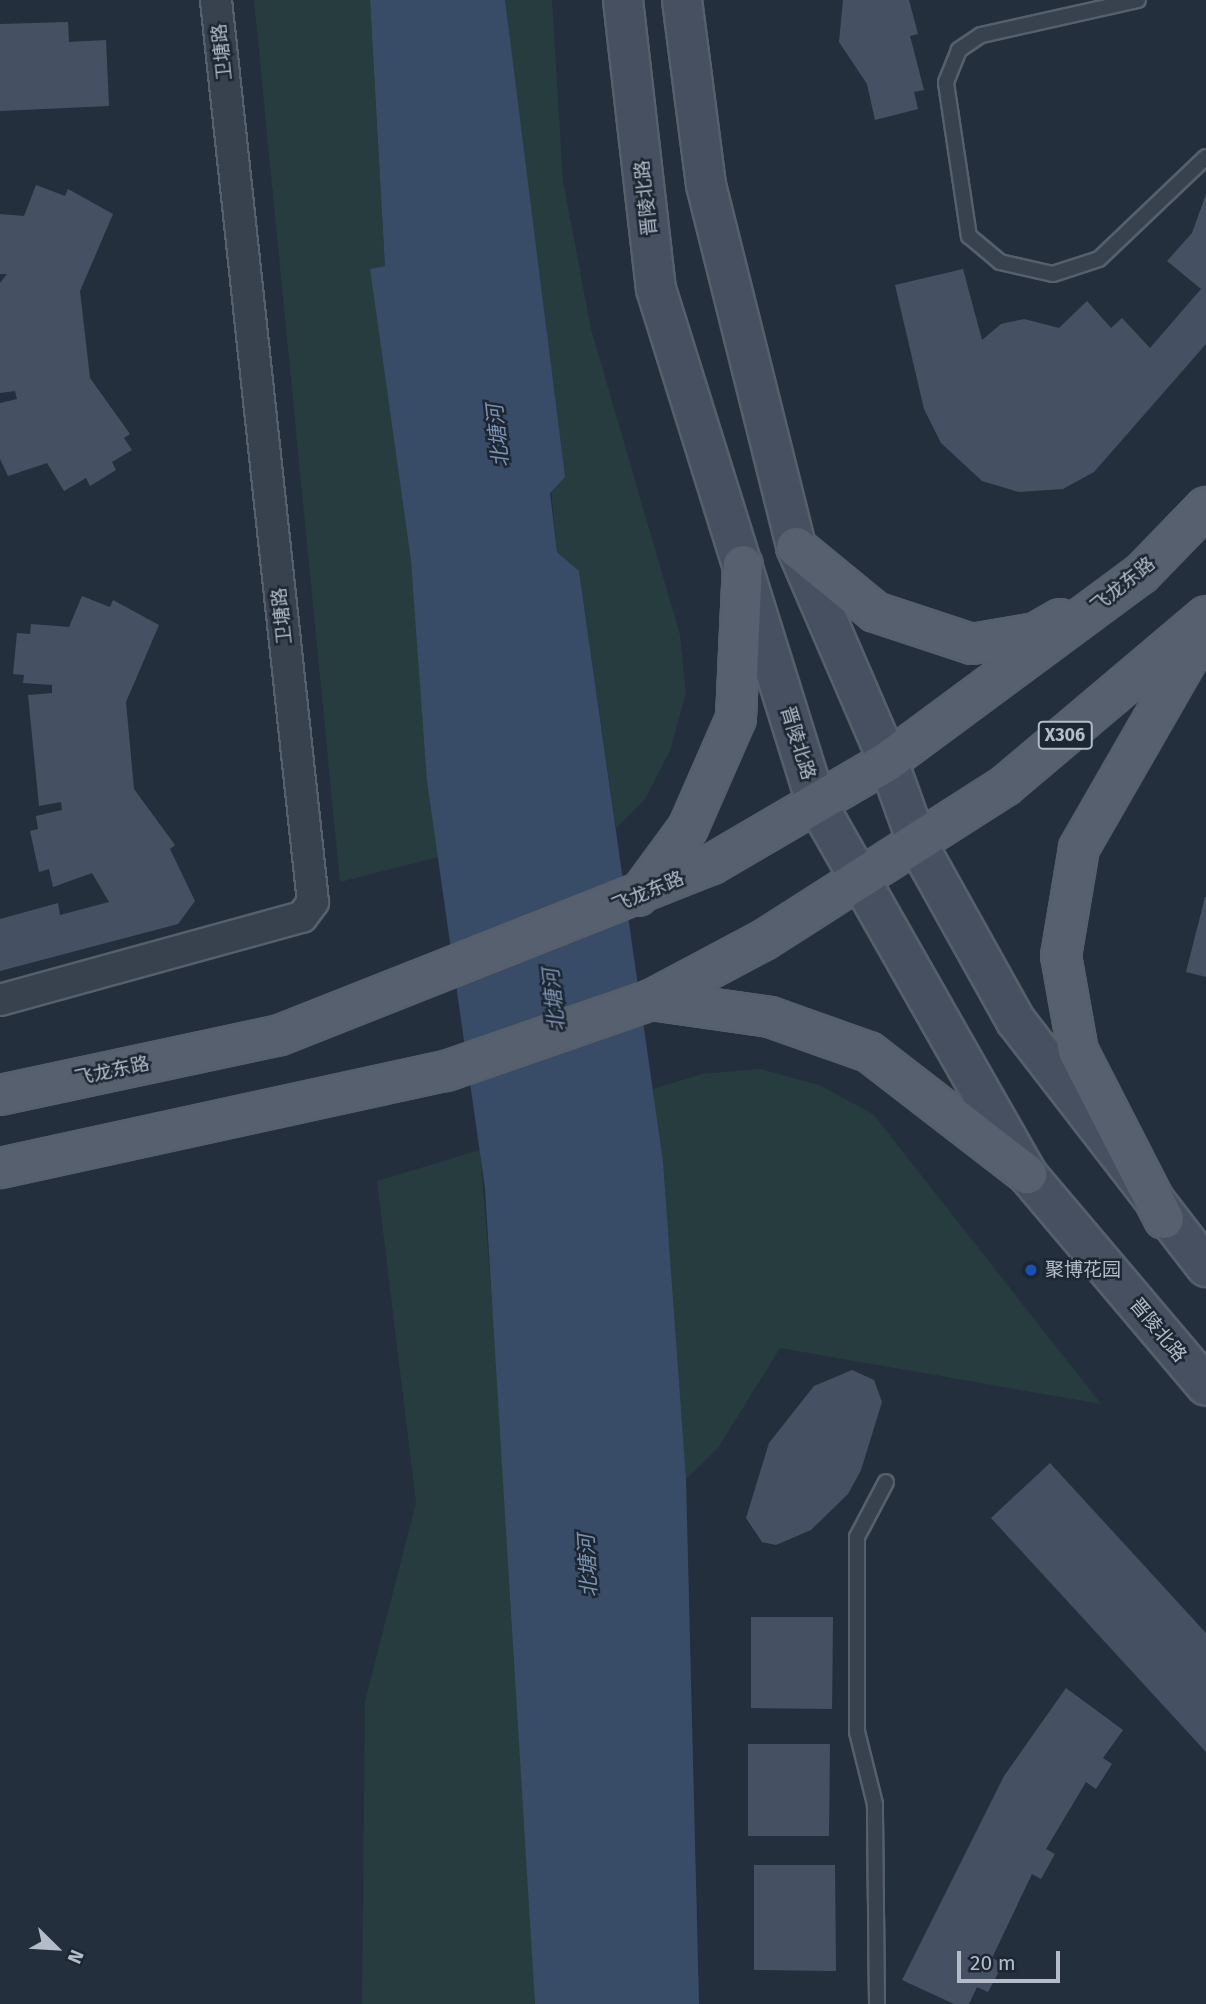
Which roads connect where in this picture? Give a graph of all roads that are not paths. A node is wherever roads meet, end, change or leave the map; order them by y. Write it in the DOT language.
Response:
graph roads {
  1 [pos="216,0"];
  2 [pos="624,0"];
  3 [pos="682,0"];
  4 [pos="1139,0"];
  5 [pos="1206,157"];
  6 [pos="1206,508"];
  7 [pos="796,547"];
  8 [pos="743,565"];
  9 [pos="1141,574"];
  10 [pos="1206,616"];
  11 [pos="1206,627"];
  12 [pos="888,761"];
  13 [pos="816,802"];
  14 [pos="918,845"];
  15 [pos="856,883"];
  16 [pos="636,899"];
  17 [pos="0,1000"];
  18 [pos="651,1000"];
  19 [pos="0,1095"];
  20 [pos="0,1168"];
  21 [pos="1027,1174"];
  22 [pos="1164,1219"];
  23 [pos="1206,1267"];
  24 [pos="1206,1386"];
  25 [pos="886,1482"];
  26 [pos="877,2004"];
  1 -- 17 [label="street, 卫塘路"];
  2 -- 8 [label="main road, 晋陵北路"];
  3 -- 7 [label="main road"];
  4 -- 5 [label="lane"];
  6 -- 9 [label="main road, 飞龙东路"];
  7 -- 9 [label="main road"];
  7 -- 12 [label="main road"];
  8 -- 13 [label="main road, 晋陵北路"];
  8 -- 16 [label="main road"];
  9 -- 12 [label="main road, 飞龙东路"];
  10 -- 14 [label="main road, X306"];
  11 -- 22 [label="main road"];
  12 -- 13 [label="main road, 飞龙东路"];
  12 -- 14 [label="main road"];
  13 -- 15 [label="main road, 晋陵北路"];
  13 -- 16 [label="main road, 飞龙东路"];
  14 -- 15 [label="main road"];
  14 -- 22 [label="main road"];
  15 -- 18 [label="main road"];
  15 -- 21 [label="main road, 晋陵北路"];
  16 -- 19 [label="main road, 飞龙东路"];
  18 -- 20 [label="main road"];
  18 -- 21 [label="main road"];
  21 -- 24 [label="main road, 晋陵北路"];
  22 -- 23 [label="main road"];
  25 -- 26 [label="lane"];
}
